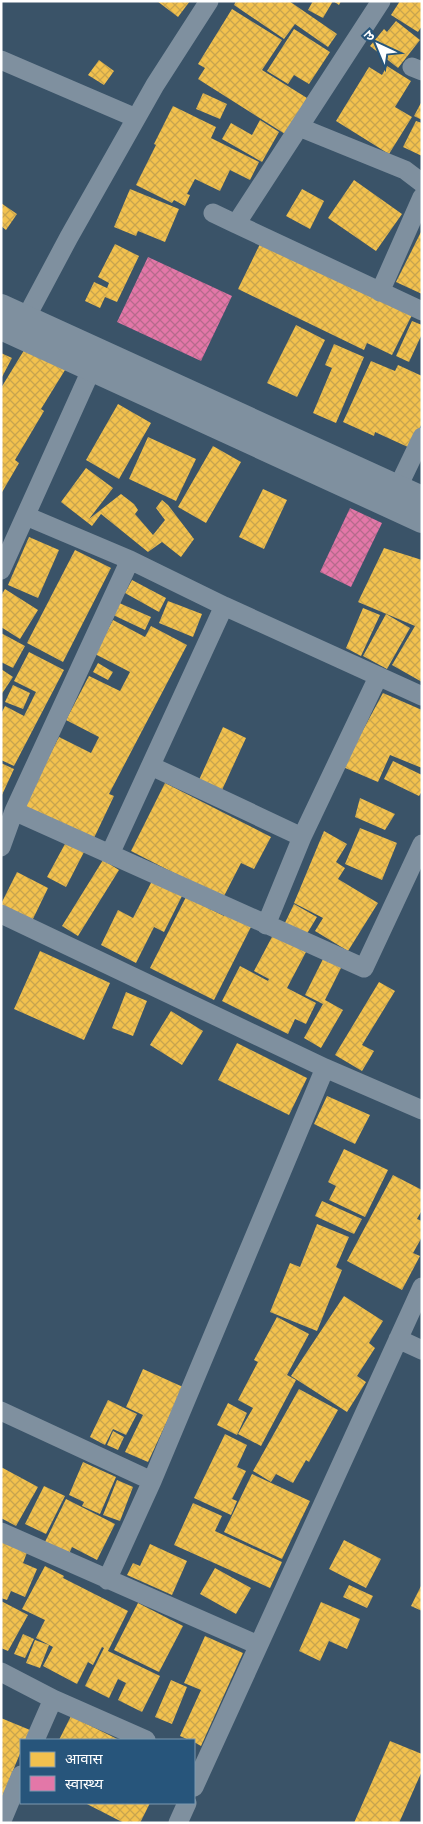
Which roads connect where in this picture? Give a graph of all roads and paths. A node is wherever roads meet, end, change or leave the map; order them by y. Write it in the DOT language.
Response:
graph roads {
  1 [pos="209,1"];
  2 [pos="381,1"];
  3 [pos="1,60"];
  4 [pos="136,118"];
  5 [pos="299,127"];
  6 [pos="422,183"];
  7 [pos="422,197"];
  8 [pos="213,213"];
  9 [pos="236,224"];
  10 [pos="380,292"];
  11 [pos="1,306"];
  12 [pos="422,311"];
  13 [pos="15,327"];
  14 [pos="92,368"];
  15 [pos="422,437"];
  16 [pos="398,487"];
  17 [pos="422,498"];
  18 [pos="26,516"];
  19 [pos="422,521"];
  20 [pos="130,560"];
  21 [pos="1,570"];
  22 [pos="224,606"];
  23 [pos="378,677"];
  24 [pos="422,696"];
  25 [pos="151,766"];
  26 [pos="14,811"];
  27 [pos="302,837"];
  28 [pos="422,844"];
  29 [pos="1,847"];
  30 [pos="110,854"];
  31 [pos="1,914"];
  32 [pos="266,925"];
  33 [pos="325,1068"];
  34 [pos="422,1110"];
  35 [pos="422,1287"];
  36 [pos="398,1339"];
  37 [pos="422,1350"];
  38 [pos="1,1411"];
  39 [pos="152,1481"];
  40 [pos="1,1532"];
  41 [pos="107,1580"];
  42 [pos="258,1645"];
  43 [pos="1,1672"];
  44 [pos="53,1699"];
  45 [pos="36,1739"];
  46 [pos="144,1739"];
  47 [pos="199,1764"];
  48 [pos="20,1778"];
  49 [pos="195,1782"];
  50 [pos="2,1823"];
  1 -- 4 [label="street"];
  2 -- 5 [label="street"];
  3 -- 4 [label="street"];
  4 -- 13 [label="street"];
  5 -- 6 [label="street"];
  5 -- 9 [label="street"];
  7 -- 10 [label="street"];
  8 -- 9 [label="street"];
  9 -- 10 [label="street"];
  10 -- 12 [label="street"];
  11 -- 13 [label="street"];
  13 -- 14 [label="street"];
  13 -- 16 [label="street"];
  14 -- 18 [label="street"];
  14 -- 19 [label="street"];
  15 -- 16 [label="street"];
  16 -- 17 [label="street"];
  18 -- 20 [label="street"];
  18 -- 21 [label="street"];
  20 -- 22 [label="street"];
  20 -- 26 [label="street"];
  22 -- 23 [label="street"];
  22 -- 25 [label="street"];
  23 -- 24 [label="street"];
  23 -- 27 [label="street"];
  25 -- 27 [label="street"];
  25 -- 30 [label="street"];
  26 -- 29 [label="street"];
  26 -- 30 [label="street"];
  27 -- 32 [label="street"];
  28 -- 32 [label="street"];
  30 -- 32 [label="street"];
  31 -- 33 [label="street"];
  33 -- 34 [label="street"];
  33 -- 39 [label="street"];
  35 -- 36 [label="street"];
  36 -- 37 [label="street"];
  36 -- 42 [label="street"];
  38 -- 39 [label="street"];
  39 -- 41 [label="street"];
  40 -- 41 [label="street"];
  41 -- 42 [label="street"];
  42 -- 47 [label="street"];
  43 -- 44 [label="street"];
  44 -- 45 [label="street"];
  44 -- 46 [label="street"];
  47 -- 49 [label="street"];
  48 -- 50 [label="street"];
}
